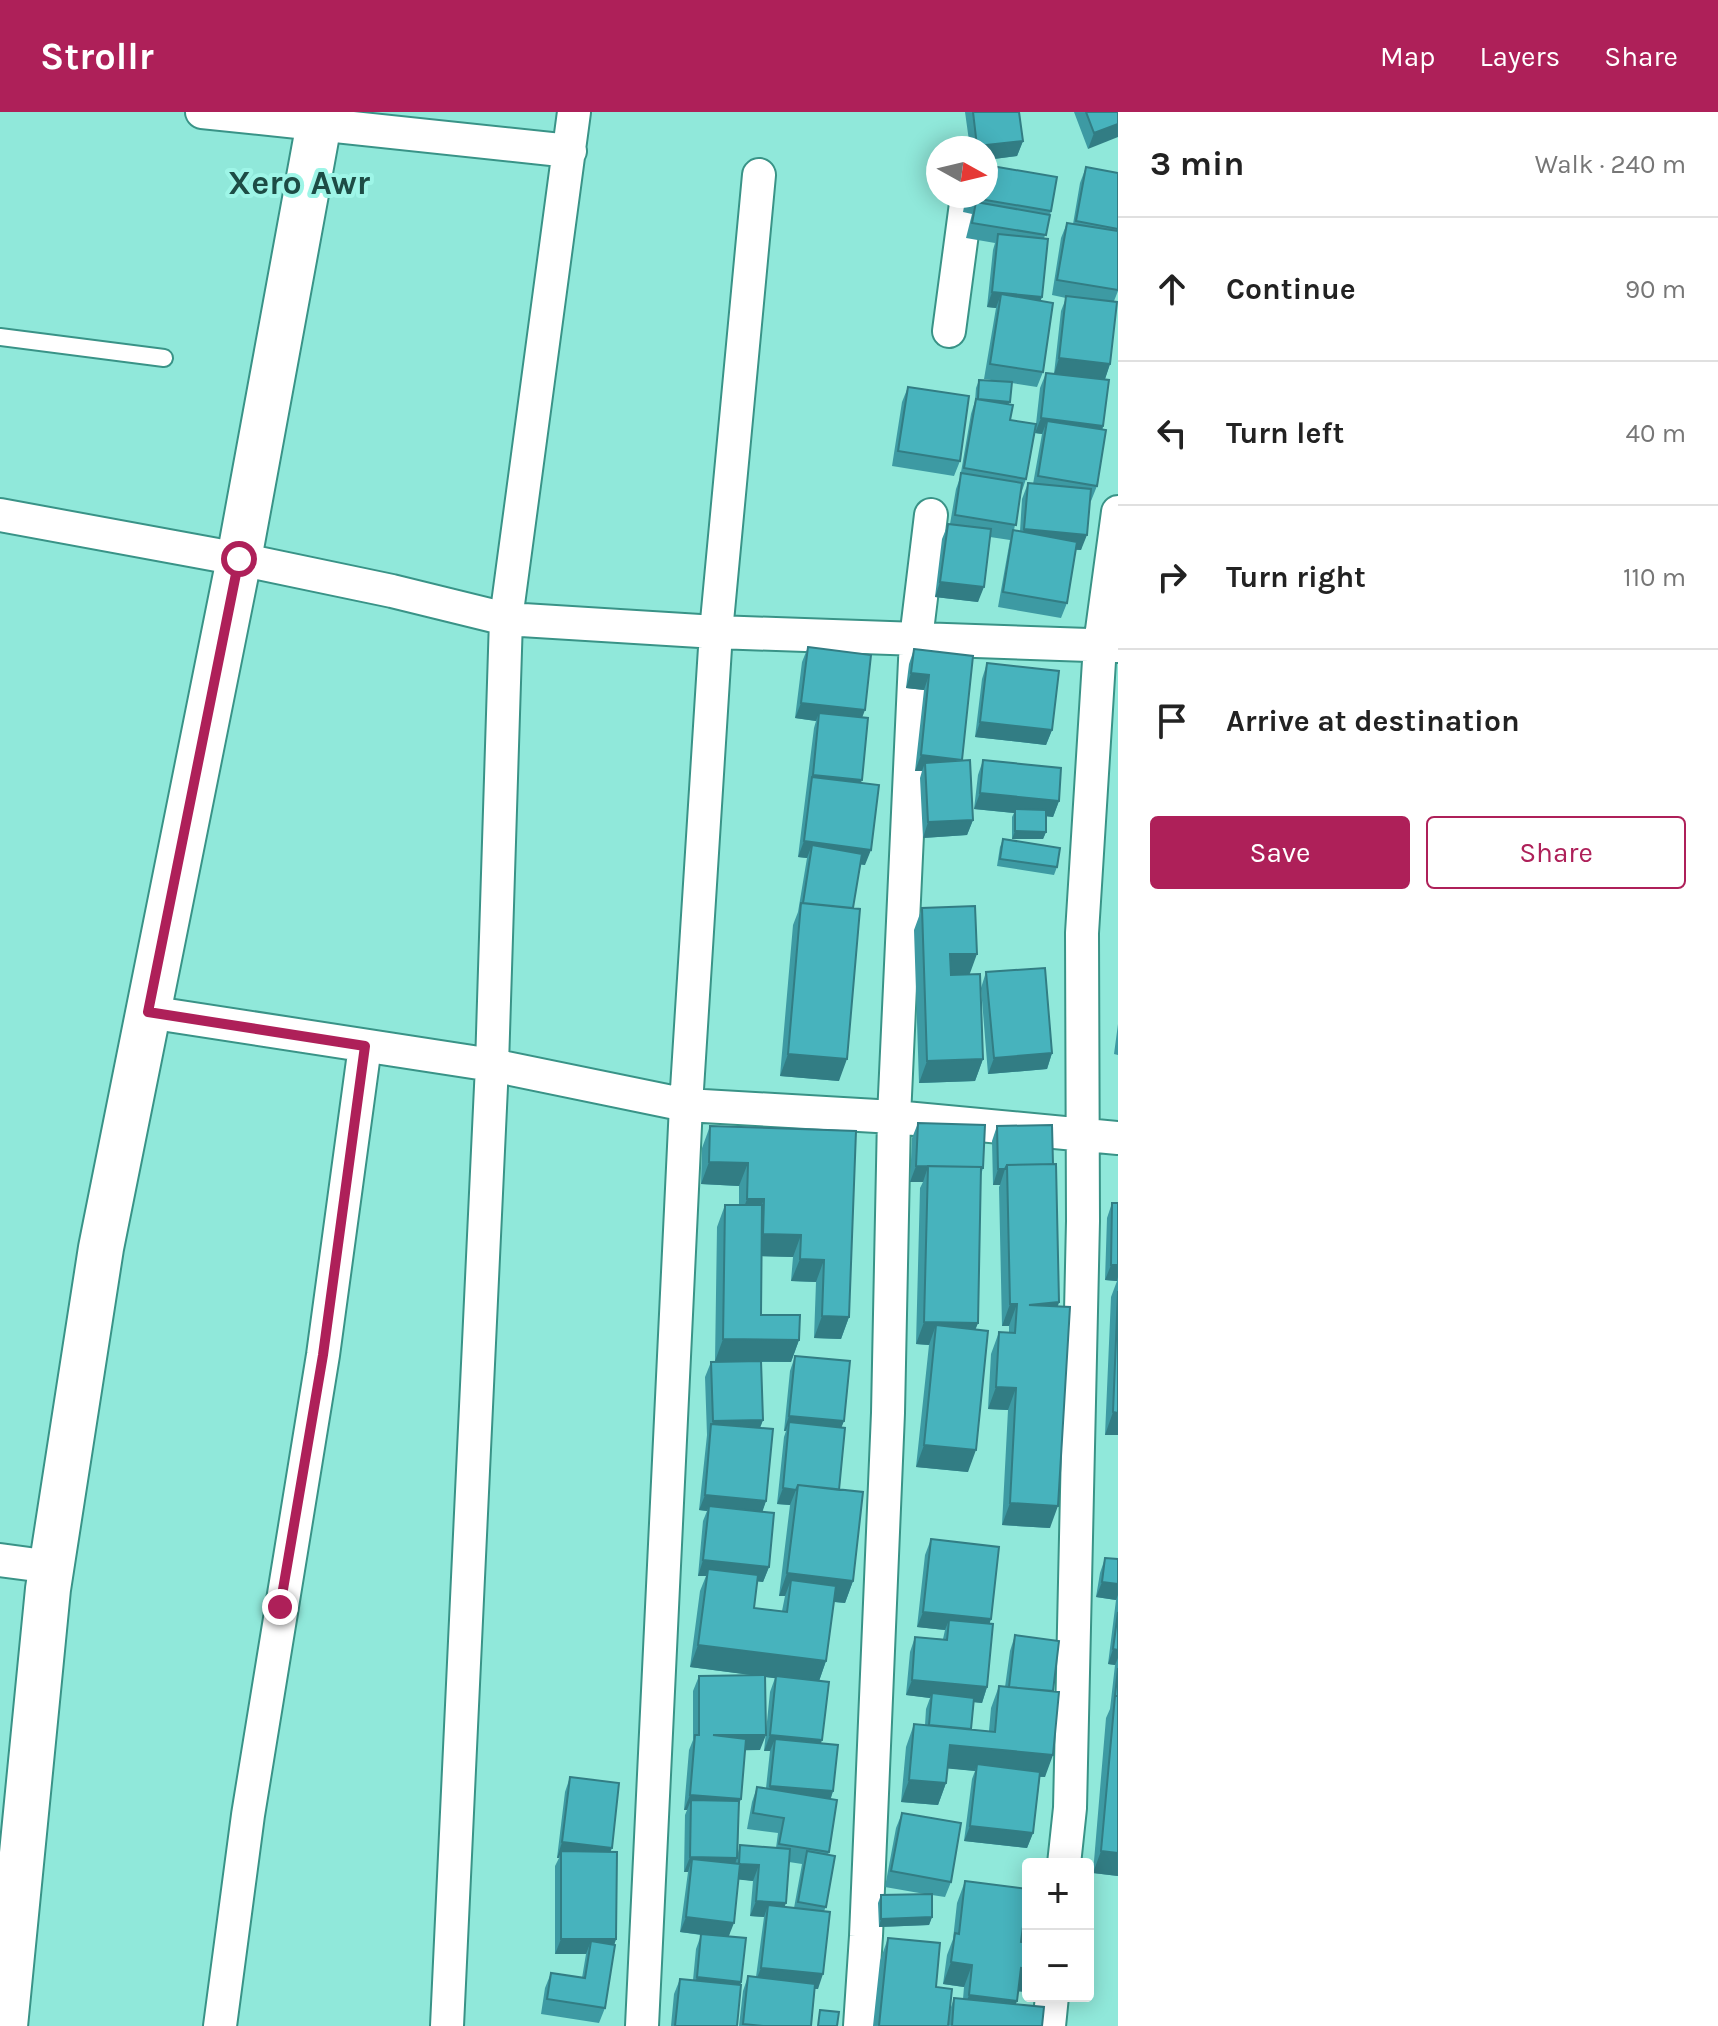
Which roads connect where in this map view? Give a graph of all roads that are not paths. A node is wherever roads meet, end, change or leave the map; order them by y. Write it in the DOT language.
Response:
graph roads {
  1 [pos="202,112"];
  2 [pos="574,112"];
  3 [pos="320,118"];
  4 [pos="570,151"];
  5 [pos="759,175"];
  6 [pos="965,208"];
  7 [pos="949,331"];
  8 [pos="0,337"];
  9 [pos="164,358"];
  10 [pos="1118,512"];
  11 [pos="0,515"];
  12 [pos="931,515"];
  13 [pos="239,559"];
  14 [pos="506,619"];
  15 [pos="716,632"];
  16 [pos="916,639"];
  17 [pos="1109,646"];
  18 [pos="148,1012"];
  19 [pos="365,1046"];
  20 [pos="492,1065"];
  21 [pos="686,1105"];
  22 [pos="894,1117"];
  23 [pos="1081,1134"];
  24 [pos="1118,1138"];
  25 [pos="0,1560"];
  26 [pos="52,1567"];
  27 [pos="1065,1858"];
  28 [pos="1051,2002"];
  29 [pos="5,2026"];
  30 [pos="220,2026"];
  31 [pos="447,2026"];
  32 [pos="642,2026"];
  33 [pos="860,2026"];
  34 [pos="1049,2026"];
  1 -- 3 [label="street"];
  2 -- 4 [label="street"];
  3 -- 4 [label="street"];
  3 -- 13 [label="main road"];
  4 -- 14 [label="street"];
  5 -- 15 [label="street"];
  6 -- 7 [label="street"];
  8 -- 9 [label="lane"];
  10 -- 17 [label="street"];
  11 -- 13 [label="street"];
  12 -- 16 [label="street"];
  13 -- 14 [label="street"];
  13 -- 18 [label="main road"];
  14 -- 15 [label="street"];
  14 -- 20 [label="street"];
  15 -- 16 [label="street"];
  15 -- 21 [label="street"];
  16 -- 17 [label="street"];
  16 -- 22 [label="street"];
  17 -- 23 [label="street"];
  18 -- 19 [label="street"];
  18 -- 26 [label="main road"];
  19 -- 20 [label="street"];
  19 -- 30 [label="street"];
  20 -- 21 [label="street"];
  20 -- 31 [label="street"];
  21 -- 22 [label="street"];
  21 -- 32 [label="street"];
  22 -- 23 [label="street"];
  22 -- 33 [label="street"];
  23 -- 24 [label="street"];
  23 -- 27 [label="street"];
  25 -- 26 [label="street"];
  26 -- 29 [label="main road"];
  28 -- 34 [label="street"];
}
